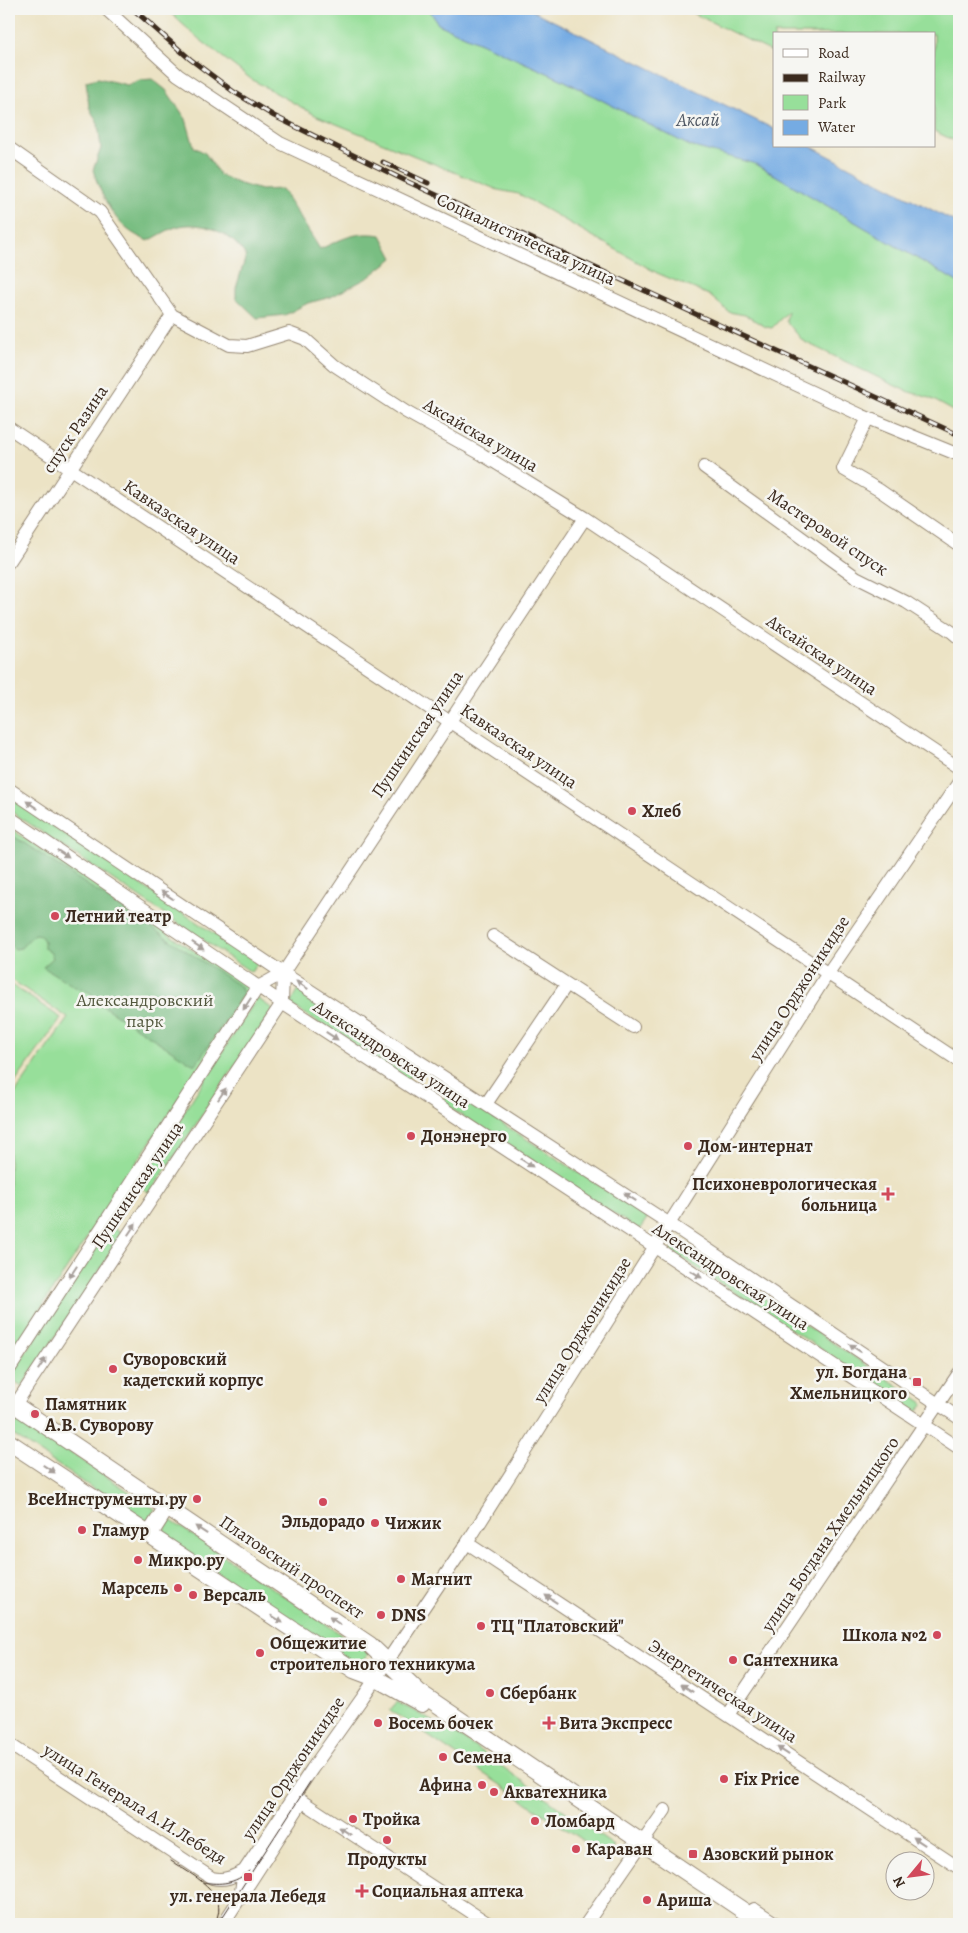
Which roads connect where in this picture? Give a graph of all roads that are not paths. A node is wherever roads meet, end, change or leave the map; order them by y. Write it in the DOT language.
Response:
graph roads {
  1 [pos="106,9"];
  2 [pos="9,148"];
  3 [pos="172,315"];
  4 [pos="868,418"];
  5 [pos="9,428"];
  6 [pos="959,455"];
  7 [pos="704,467"];
  8 [pos="70,468"];
  9 [pos="585,518"];
  10 [pos="959,545"];
  11 [pos="9,562"];
  12 [pos="959,638"];
  13 [pos="449,720"];
  14 [pos="959,768"];
  15 [pos="959,782"];
  16 [pos="9,789"];
  17 [pos="9,817"];
  18 [pos="493,936"];
  19 [pos="283,973"];
  20 [pos="828,973"];
  21 [pos="567,984"];
  22 [pos="258,987"];
  23 [pos="282,1004"];
  24 [pos="633,1027"];
  25 [pos="959,1061"];
  26 [pos="486,1104"];
  27 [pos="670,1224"];
  28 [pos="655,1247"];
  29 [pos="9,1370"];
  30 [pos="959,1373"];
  31 [pos="939,1404"];
  32 [pos="11,1407"];
  33 [pos="959,1418"];
  34 [pos="925,1425"];
  35 [pos="9,1442"];
  36 [pos="959,1448"];
  37 [pos="167,1507"];
  38 [pos="149,1535"];
  39 [pos="467,1543"];
  40 [pos="386,1662"];
  41 [pos="375,1678"];
  42 [pos="728,1715"];
  43 [pos="9,1744"];
  44 [pos="298,1799"];
  45 [pos="665,1810"];
  46 [pos="643,1844"];
  47 [pos="959,1868"];
  48 [pos="244,1871"];
  49 [pos="240,1898"];
  50 [pos="223,1924"];
  51 [pos="488,1924"];
  52 [pos="586,1924"];
  53 [pos="763,1924"];
  54 [pos="777,1924"];
  1 -- 4 [label="street, Социалистическая улица"];
  2 -- 3 [label="street, Аксайская улица"];
  3 -- 8 [label="street, спуск Разина"];
  3 -- 9 [label="street, Аксайская улица"];
  4 -- 6 [label="street, Социалистическая улица"];
  4 -- 10 [label="street"];
  5 -- 8 [label="street, Кавказская улица"];
  7 -- 12 [label="street, Мастеровой спуск"];
  8 -- 11 [label="street, спуск Разина"];
  8 -- 13 [label="street, Кавказская улица"];
  9 -- 13 [label="street, Пушкинская улица"];
  9 -- 14 [label="street, Аксайская улица"];
  13 -- 19 [label="street, Пушкинская улица"];
  13 -- 20 [label="street, Кавказская улица"];
  15 -- 20 [label="street, улица Орджоникидзе"];
  19 -- 16 [label="street, Александровская улица, one-way"];
  17 -- 22 [label="street, Александровская улица, one-way"];
  18 -- 21 [label="street"];
  19 -- 22 [label="street, Пушкинская улица"];
  19 -- 23 [label="street"];
  26 -- 19 [label="street, Александровская улица, one-way"];
  20 -- 25 [label="street, Кавказская улица"];
  20 -- 27 [label="street, улица Орджоникидзе"];
  21 -- 24 [label="street"];
  21 -- 26 [label="street"];
  22 -- 23 [label="street, Александровская улица"];
  22 -- 29 [label="street, Пушкинская улица, one-way"];
  23 -- 28 [label="street, Александровская улица, one-way"];
  32 -- 23 [label="street, Пушкинская улица, one-way"];
  27 -- 26 [label="street, Александровская улица, one-way"];
  27 -- 28 [label="street, улица Орджоникидзе"];
  31 -- 27 [label="street, Александровская улица, one-way"];
  28 -- 34 [label="street, Александровская улица, one-way"];
  28 -- 39 [label="street, улица Орджоникидзе"];
  30 -- 31 [label="street, улица Богдана Хмельницкого"];
  31 -- 33 [label="street, Александровская улица"];
  31 -- 34 [label="street, улица Богдана Хмельницкого"];
  32 -- 37 [label="main road, Платовский проспект"];
  34 -- 36 [label="street, Александровская улица"];
  34 -- 42 [label="street, улица Богдана Хмельницкого"];
  35 -- 38 [label="main road, Платовский проспект, one-way"];
  37 -- 38 [label="main road"];
  40 -- 37 [label="main road, Платовский проспект, one-way"];
  38 -- 41 [label="main road, Платовский проспект, one-way"];
  39 -- 40 [label="street, улица Орджоникидзе"];
  42 -- 39 [label="street, Энергетическая улица, one-way"];
  40 -- 41 [label="street, улица Орджоникидзе"];
  40 -- 46 [label="main road, Платовский проспект"];
  41 -- 44 [label="street, улица Орджоникидзе"];
  41 -- 46 [label="main road, Платовский проспект"];
  47 -- 42 [label="street, Энергетическая улица, one-way"];
  43 -- 48 [label="street, улица Генерала А.И.Лебедя"];
  44 -- 48 [label="street, улица Орджоникидзе"];
  44 -- 49 [label="street, улица Орджоникидзе"];
  51 -- 44 [label="street, one-way"];
  45 -- 46 [label="street"];
  46 -- 52 [label="street"];
  46 -- 53 [label="main road, Платовский проспект"];
  46 -- 54 [label="street"];
  48 -- 49 [label="street, улица Орджоникидзе"];
  49 -- 50 [label="street, улица Орджоникидзе"];
}
